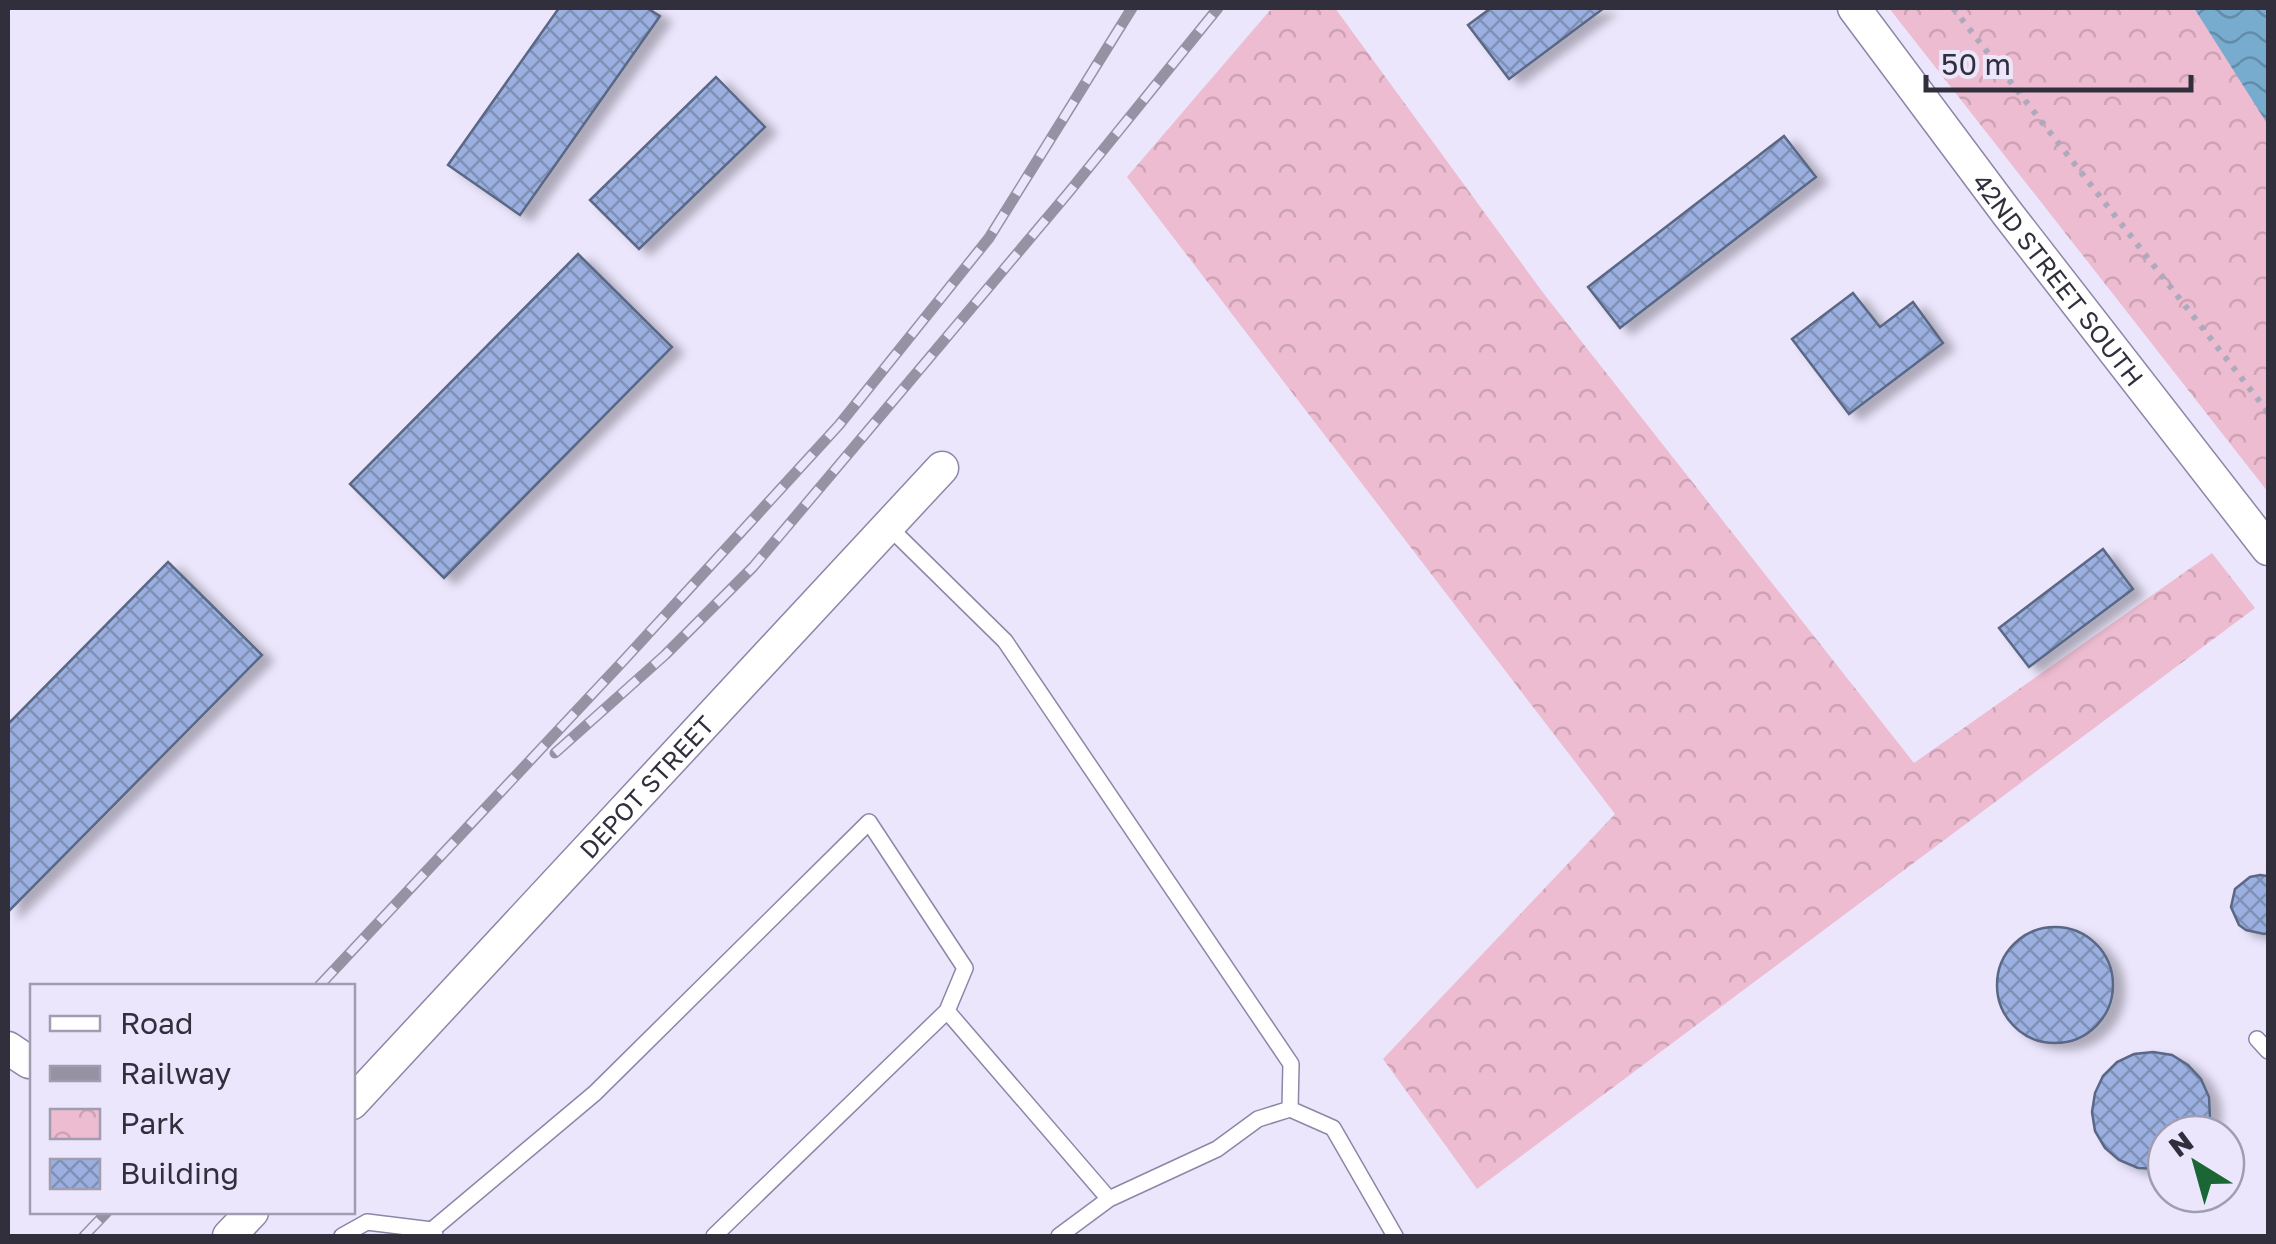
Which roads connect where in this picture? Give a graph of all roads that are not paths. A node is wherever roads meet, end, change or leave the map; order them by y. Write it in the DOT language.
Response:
graph roads {
  1 [pos="1854,8"];
  2 [pos="942,468"];
  3 [pos="888,526"];
  4 [pos="2268,550"];
  5 [pos="947,1011"];
  6 [pos="355,1100"];
  7 [pos="1290,1109"];
  8 [pos="1109,1199"];
  9 [pos="250,1214"];
  10 [pos="434,1233"];
  11 [pos="229,1236"];
  12 [pos="342,1236"];
  13 [pos="714,1236"];
  14 [pos="1059,1236"];
  15 [pos="1394,1236"];
  1 -- 4 [label="street, 42ND STREET SOUTH"];
  2 -- 3 [label="street, DEPOT STREET"];
  3 -- 6 [label="street, DEPOT STREET"];
  3 -- 7 [label="lane"];
  5 -- 8 [label="lane"];
  5 -- 10 [label="lane"];
  5 -- 13 [label="lane"];
  7 -- 8 [label="lane"];
  7 -- 15 [label="lane"];
  8 -- 14 [label="lane"];
  9 -- 11 [label="street"];
  10 -- 12 [label="lane"];
}
